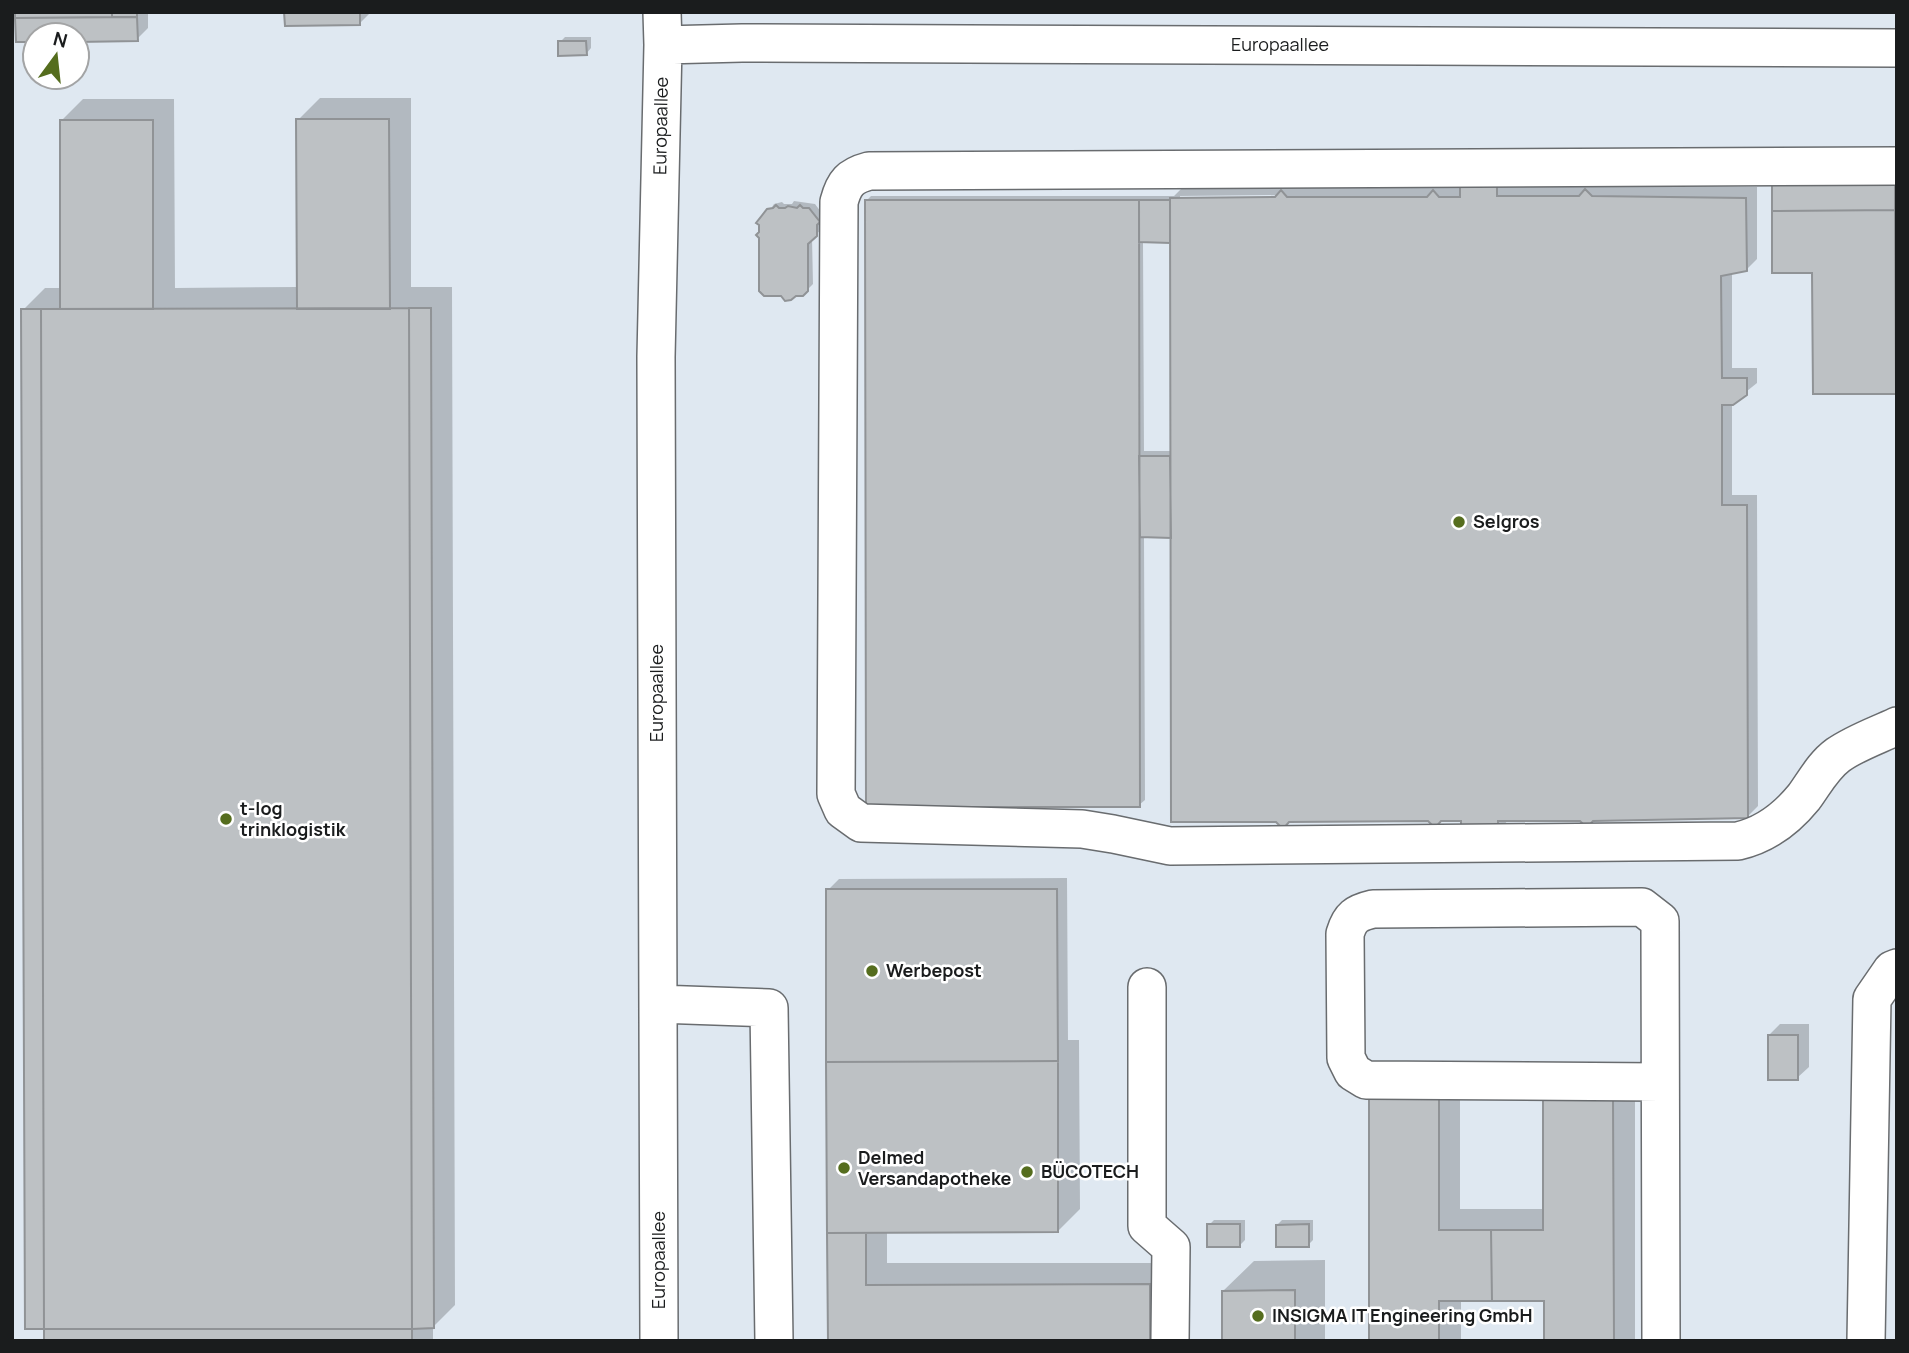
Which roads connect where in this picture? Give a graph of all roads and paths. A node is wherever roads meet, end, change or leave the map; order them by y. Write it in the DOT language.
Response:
graph roads {
  1 [pos="662,29"];
  2 [pos="1897,48"];
  3 [pos="1897,166"];
  4 [pos="1897,726"];
  5 [pos="1897,968"];
  6 [pos="1147,988"];
  7 [pos="658,1004"];
  8 [pos="1660,1082"];
  9 [pos="659,1341"];
  10 [pos="774,1341"];
  11 [pos="1170,1341"];
  12 [pos="1661,1341"];
  13 [pos="1866,1341"];
  1 -- 2 [label="street, Europaallee"];
  1 -- 7 [label="street, Europaallee"];
  3 -- 4 [label="street"];
  5 -- 13 [label="street"];
  6 -- 11 [label="street"];
  7 -- 9 [label="street, Europaallee"];
  7 -- 10 [label="street"];
  8 -- 8 [label="street"];
  8 -- 12 [label="street"];
}
